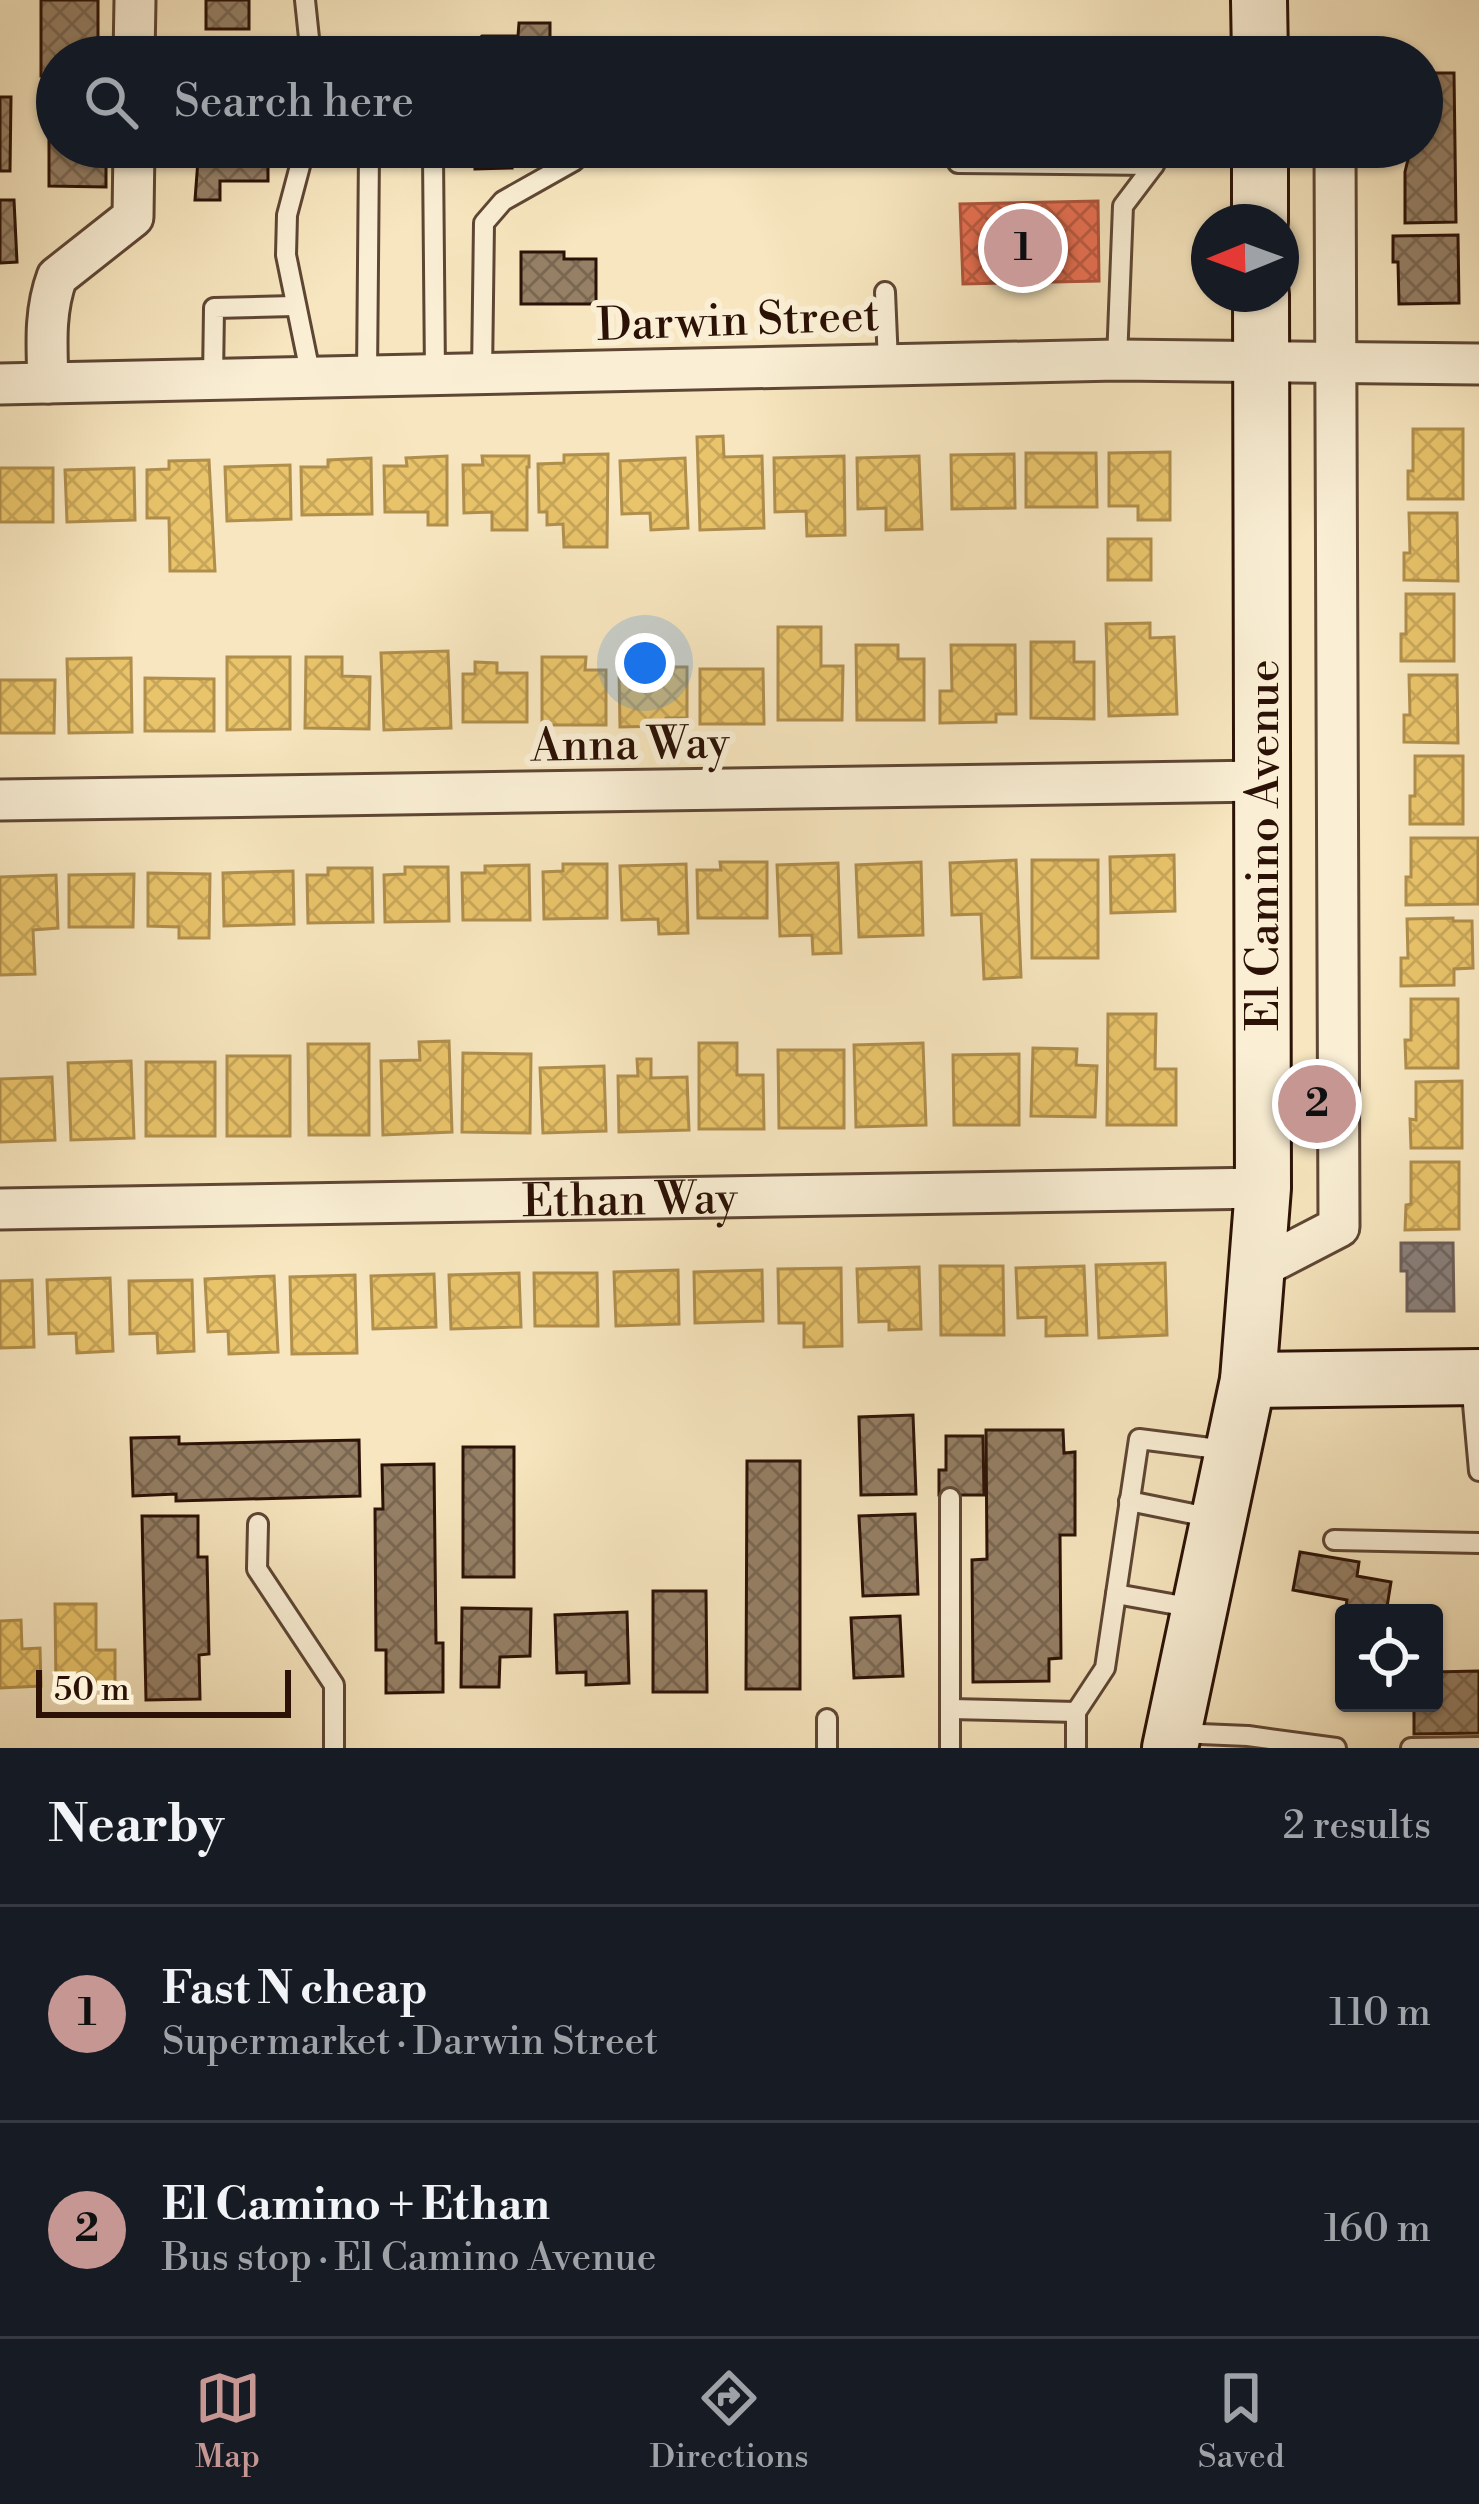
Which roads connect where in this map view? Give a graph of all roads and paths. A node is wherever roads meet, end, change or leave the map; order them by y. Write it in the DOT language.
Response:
graph roads {
  1 [pos="134,0"];
  2 [pos="305,0"];
  3 [pos="1259,0"];
  4 [pos="134,36"];
  5 [pos="309,36"];
  6 [pos="1260,36"];
  7 [pos="134,168"];
  8 [pos="299,168"];
  9 [pos="369,168"];
  10 [pos="433,168"];
  11 [pos="561,168"];
  12 [pos="1147,168"];
  13 [pos="1260,168"];
  14 [pos="1335,168"];
  15 [pos="1260,204"];
  16 [pos="885,292"];
  17 [pos="294,306"];
  18 [pos="1261,312"];
  19 [pos="1117,360"];
  20 [pos="1261,361"];
  21 [pos="1334,362"];
  22 [pos="889,363"];
  23 [pos="1479,364"];
  24 [pos="482,374"];
  25 [pos="435,375"];
  26 [pos="367,376"];
  27 [pos="311,377"];
  28 [pos="213,380"];
  29 [pos="48,383"];
  30 [pos="0,384"];
  31 [pos="1262,781"];
  32 [pos="0,800"];
  33 [pos="1263,1188"];
  34 [pos="0,1209"];
  35 [pos="1256,1270"];
  36 [pos="1475,1377"];
  37 [pos="1248,1380"];
  38 [pos="1233,1451"];
  39 [pos="1479,1471"];
  40 [pos="950,1498"];
  41 [pos="1130,1502"];
  42 [pos="1218,1519"];
  43 [pos="258,1524"];
  44 [pos="1334,1540"];
  45 [pos="1479,1543"];
  46 [pos="1116,1594"];
  47 [pos="1199,1609"];
  48 [pos="950,1709"];
  49 [pos="1076,1712"];
  50 [pos="827,1720"];
  51 [pos="1171,1741"];
  52 [pos="1479,1747"];
  53 [pos="334,1748"];
  54 [pos="827,1748"];
  55 [pos="950,1748"];
  56 [pos="1076,1748"];
  57 [pos="1336,1748"];
  58 [pos="1411,1748"];
  1 -- 4 [label="street"];
  2 -- 5 [label="lane"];
  3 -- 6 [label="main road"];
  7 -- 29 [label="street"];
  8 -- 17 [label="lane"];
  9 -- 26 [label="lane"];
  10 -- 25 [label="lane"];
  11 -- 24 [label="lane"];
  12 -- 19 [label="lane"];
  13 -- 15 [label="main road"];
  14 -- 21 [label="street"];
  16 -- 22 [label="lane"];
  17 -- 27 [label="lane"];
  17 -- 28 [label="lane"];
  18 -- 20 [label="main road, El Camino Avenue"];
  19 -- 20 [label="street, Darwin Street"];
  19 -- 22 [label="street, Darwin Street"];
  20 -- 21 [label="street, Darwin Street"];
  20 -- 31 [label="main road, El Camino Avenue"];
  21 -- 23 [label="street, Darwin Street"];
  21 -- 35 [label="street"];
  22 -- 24 [label="street, Darwin Street"];
  24 -- 25 [label="street, Darwin Street"];
  25 -- 26 [label="street, Darwin Street"];
  26 -- 27 [label="street, Darwin Street"];
  27 -- 28 [label="street, Darwin Street"];
  28 -- 29 [label="street, Darwin Street"];
  29 -- 30 [label="street, Darwin Street"];
  31 -- 32 [label="street, Anna Way"];
  31 -- 33 [label="main road, El Camino Avenue"];
  33 -- 34 [label="street, Ethan Way"];
  33 -- 35 [label="main road, El Camino Avenue"];
  35 -- 37 [label="main road, El Camino Avenue"];
  36 -- 37 [label="main road"];
  36 -- 39 [label="lane"];
  37 -- 38 [label="main road, El Camino Avenue"];
  38 -- 41 [label="lane"];
  38 -- 42 [label="main road, El Camino Avenue"];
  40 -- 48 [label="lane"];
  41 -- 42 [label="lane"];
  41 -- 46 [label="lane"];
  42 -- 47 [label="main road, El Camino Avenue"];
  43 -- 53 [label="lane"];
  44 -- 45 [label="lane"];
  46 -- 47 [label="lane"];
  46 -- 49 [label="lane"];
  47 -- 51 [label="main road, El Camino Avenue"];
  48 -- 49 [label="lane"];
  48 -- 55 [label="lane"];
  49 -- 56 [label="lane"];
  50 -- 54 [label="lane"];
  51 -- 57 [label="lane"];
  52 -- 58 [label="lane"];
}
